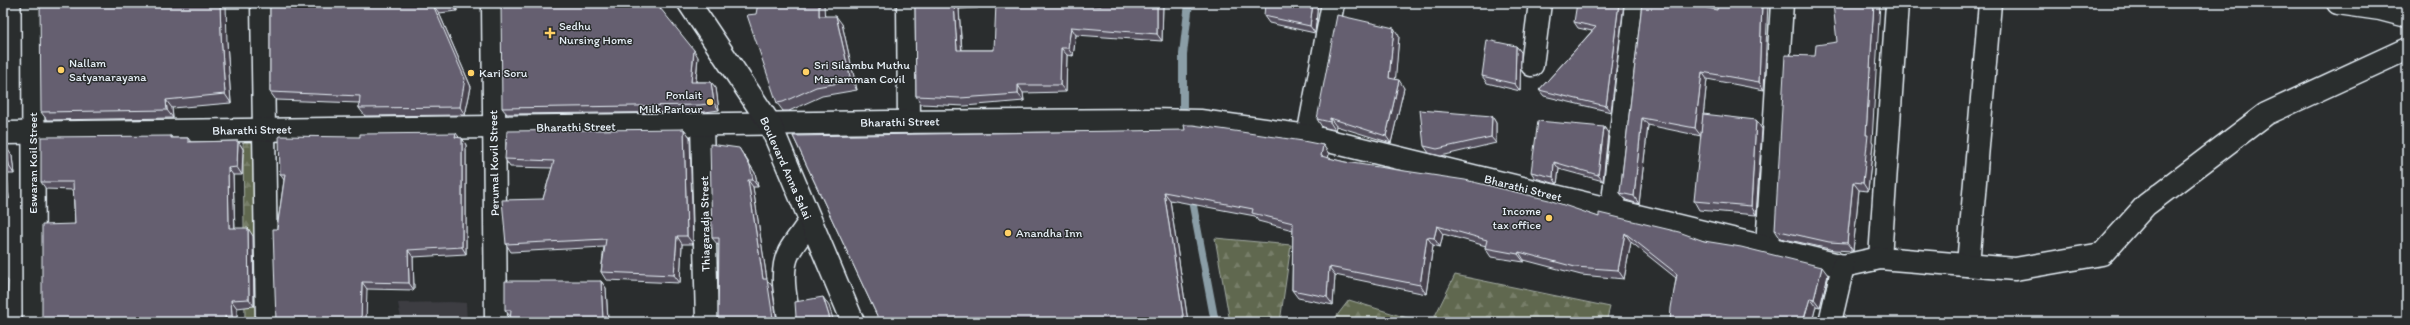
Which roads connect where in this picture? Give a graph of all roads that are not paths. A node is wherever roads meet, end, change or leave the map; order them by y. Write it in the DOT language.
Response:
graph roads {
  1 [pos="33,3"];
  2 [pos="262,3"];
  3 [pos="493,3"];
  4 [pos="908,3"];
  5 [pos="1333,3"];
  6 [pos="1540,3"];
  7 [pos="1636,3"];
  8 [pos="1782,3"];
  9 [pos="1897,3"];
  10 [pos="1990,3"];
  11 [pos="2338,3"];
  12 [pos="691,4"];
  13 [pos="2407,16"];
  14 [pos="2407,49"];
  15 [pos="1532,65"];
  16 [pos="909,122"];
  17 [pos="770,124"];
  18 [pos="702,125"];
  19 [pos="494,128"];
  20 [pos="265,130"];
  21 [pos="3,133"];
  22 [pos="32,133"];
  23 [pos="1308,136"];
  24 [pos="1612,210"];
  25 [pos="810,221"];
  26 [pos="1767,248"];
  27 [pos="1880,258"];
  28 [pos="1968,265"];
  29 [pos="1843,266"];
  30 [pos="34,322"];
  31 [pos="267,322"];
  32 [pos="496,322"];
  33 [pos="707,322"];
  34 [pos="790,322"];
  35 [pos="853,322"];
  36 [pos="1830,322"];
  1 -- 22 [label="street, Eswaran Koil Street"];
  2 -- 20 [label="street"];
  3 -- 19 [label="street, Perumal Kovil Street"];
  4 -- 16 [label="street"];
  5 -- 23 [label="street"];
  6 -- 15 [label="street"];
  7 -- 24 [label="street"];
  8 -- 26 [label="street"];
  9 -- 27 [label="street"];
  10 -- 28 [label="street"];
  11 -- 13 [label="street"];
  12 -- 17 [label="street, Boulevard Anna Salai"];
  14 -- 28 [label="street"];
  16 -- 17 [label="street, Bharathi Street"];
  16 -- 23 [label="street, Bharathi Street"];
  17 -- 18 [label="street, Bharathi Street"];
  17 -- 25 [label="street, Boulevard Anna Salai"];
  18 -- 19 [label="street, Bharathi Street"];
  18 -- 33 [label="street, Thiagaradja Street"];
  19 -- 20 [label="street, Bharathi Street"];
  19 -- 32 [label="street, Perumal Kovil Street"];
  20 -- 22 [label="street, Bharathi Street"];
  20 -- 31 [label="street"];
  21 -- 22 [label="street, Bharathi Street"];
  22 -- 30 [label="street, Eswaran Koil Street"];
  23 -- 24 [label="street, Bharathi Street"];
  24 -- 26 [label="street, Bharathi Street"];
  25 -- 34 [label="street"];
  25 -- 35 [label="street, Boulevard Anna Salai"];
  26 -- 29 [label="street, Bharathi Street"];
  27 -- 28 [label="street"];
  27 -- 29 [label="street"];
  29 -- 36 [label="street"];
}
